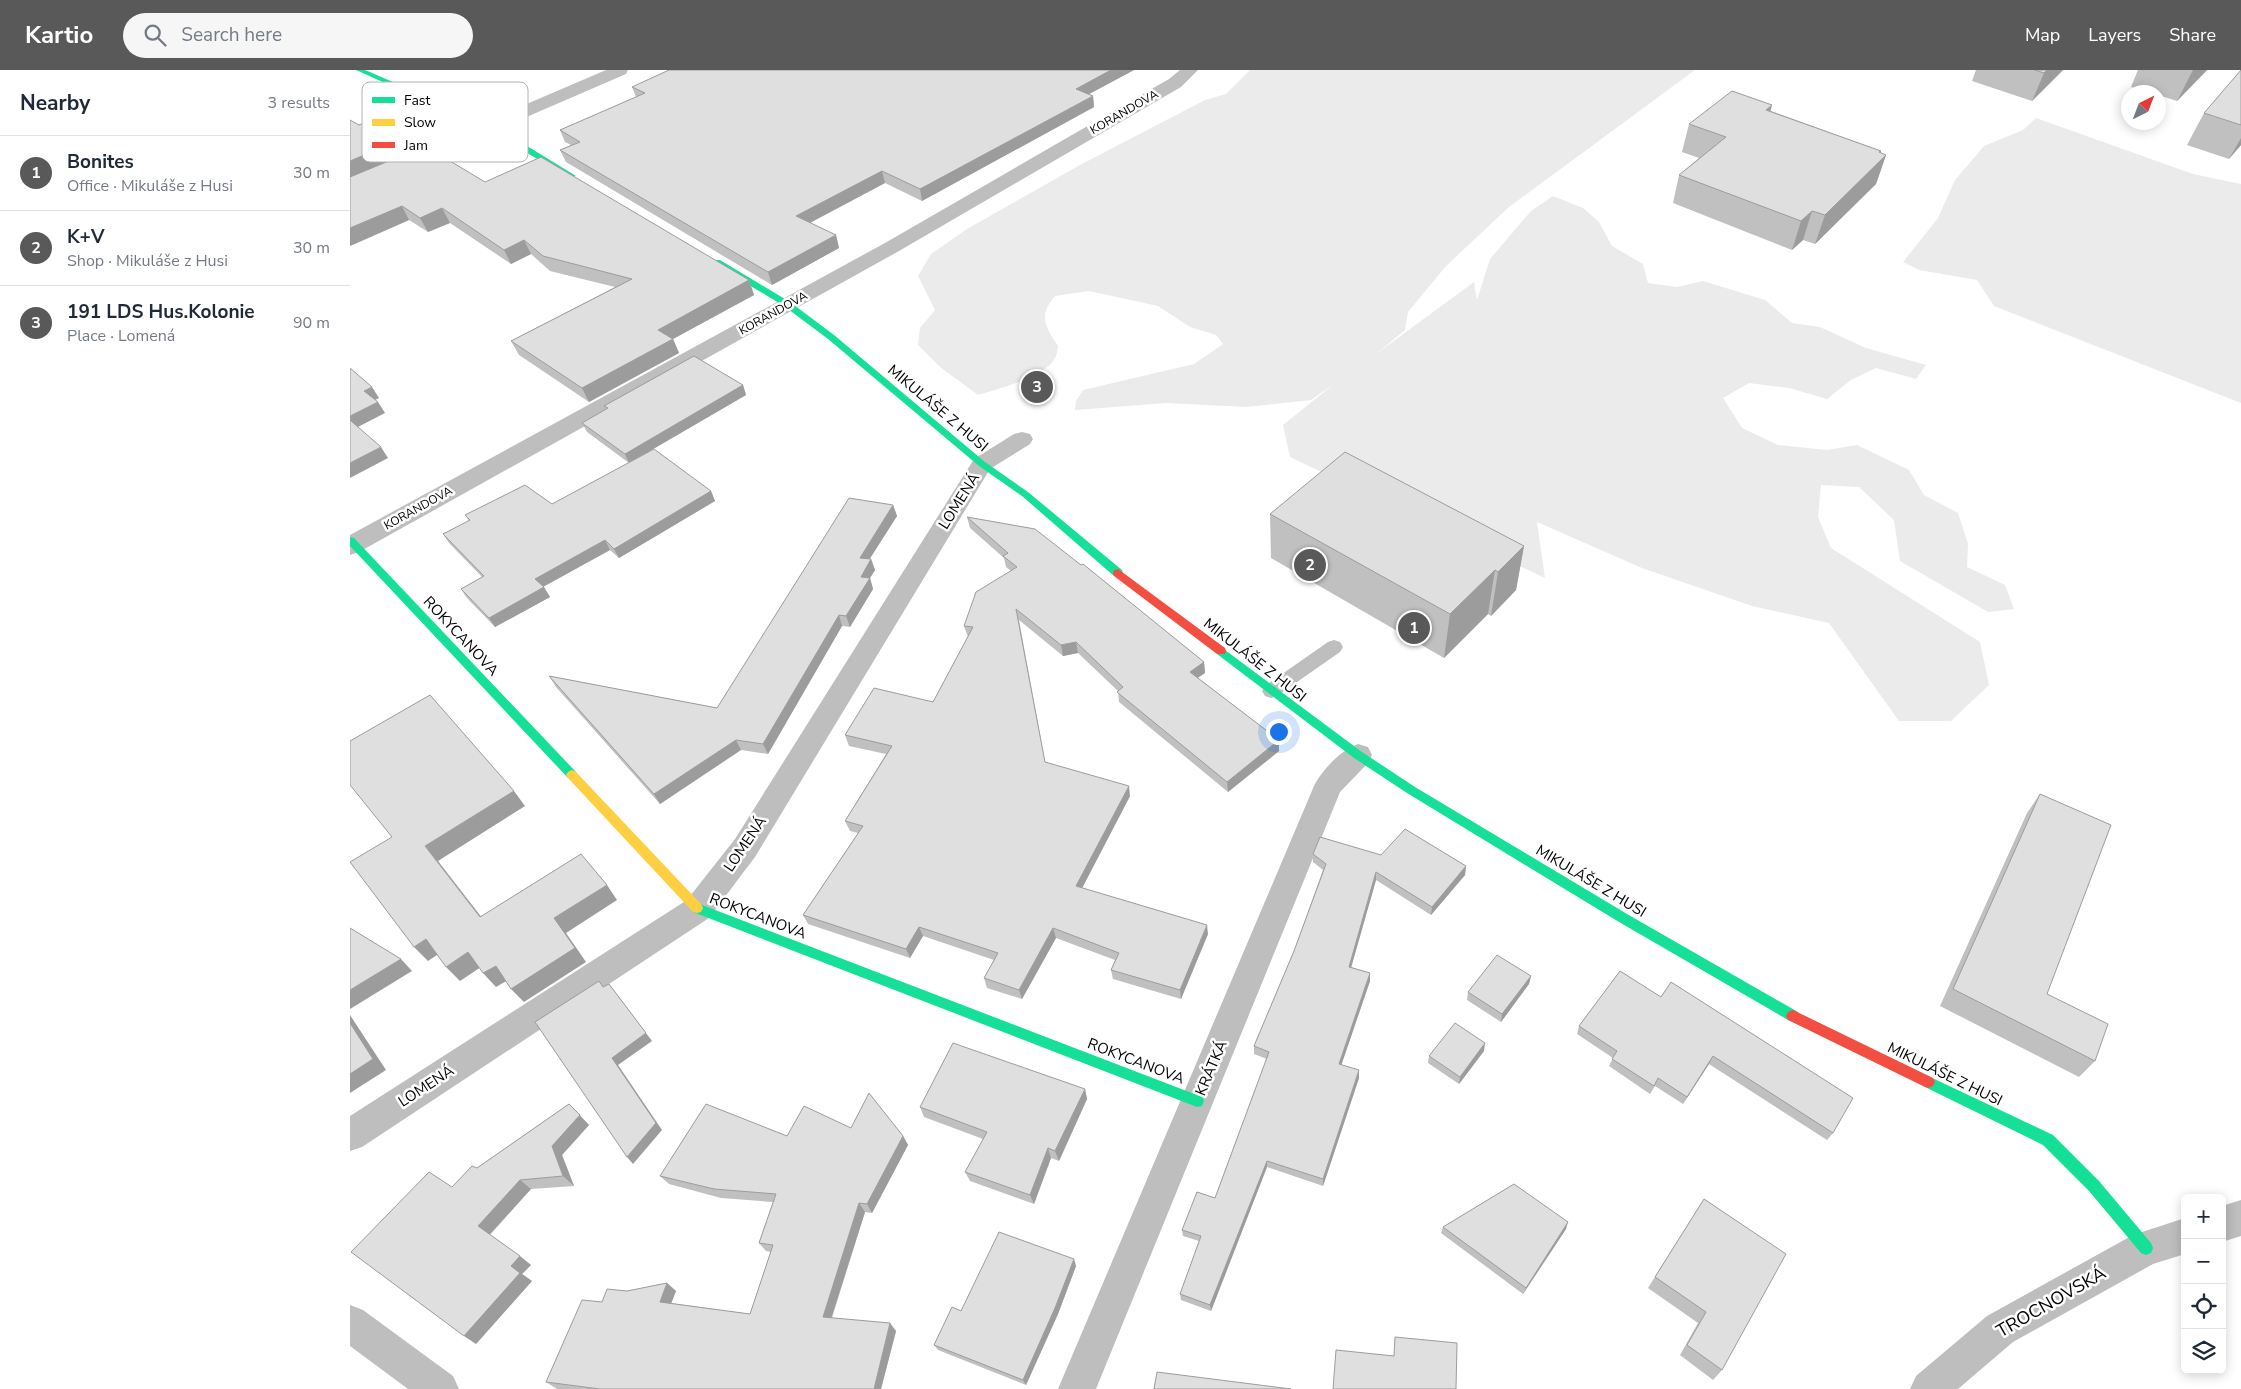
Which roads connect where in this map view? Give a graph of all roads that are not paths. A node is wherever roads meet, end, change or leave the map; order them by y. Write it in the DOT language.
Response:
graph roads {
  1 [pos="359,70"];
  2 [pos="620,70"];
  3 [pos="1190,70"];
  4 [pos="387,82"];
  5 [pos="528,110"];
  6 [pos="528,150"];
  7 [pos="407,162"];
  8 [pos="584,183"];
  9 [pos="350,186"];
  10 [pos="702,254"];
  11 [pos="787,304"];
  12 [pos="1022,439"];
  13 [pos="982,464"];
  14 [pos="351,543"];
  15 [pos="1334,647"];
  16 [pos="1271,691"];
  17 [pos="1358,755"];
  18 [pos="698,910"];
  19 [pos="1197,1101"];
  20 [pos="350,1135"];
  21 [pos="2241,1218"];
  22 [pos="2226,1223"];
  23 [pos="2181,1237"];
  24 [pos="2146,1248"];
  25 [pos="350,1323"];
  26 [pos="440,1389"];
  27 [pos="1077,1389"];
  28 [pos="1929,1389"];
  1 -- 4 [label="street"];
  2 -- 5 [label="street"];
  3 -- 11 [label="street, KORANDOVA"];
  6 -- 8 [label="street"];
  7 -- 9 [label="street"];
  10 -- 11 [label="street, MIKULÁŠE Z HUSI"];
  11 -- 13 [label="street, MIKULÁŠE Z HUSI"];
  11 -- 14 [label="street, KORANDOVA"];
  12 -- 13 [label="street, LOMENÁ"];
  13 -- 16 [label="street, MIKULÁŠE Z HUSI"];
  13 -- 18 [label="street, LOMENÁ"];
  14 -- 18 [label="street, ROKYCANOVA"];
  15 -- 16 [label="lane"];
  16 -- 17 [label="street, MIKULÁŠE Z HUSI"];
  17 -- 19 [label="street, KRÁTKÁ"];
  17 -- 24 [label="street, MIKULÁŠE Z HUSI"];
  18 -- 19 [label="street, ROKYCANOVA"];
  18 -- 20 [label="street, LOMENÁ"];
  19 -- 27 [label="street, KRÁTKÁ"];
  21 -- 22 [label="street"];
  23 -- 24 [label="street, TROCNOVSKÁ"];
  24 -- 28 [label="street, TROCNOVSKÁ"];
  25 -- 26 [label="street"];
}
